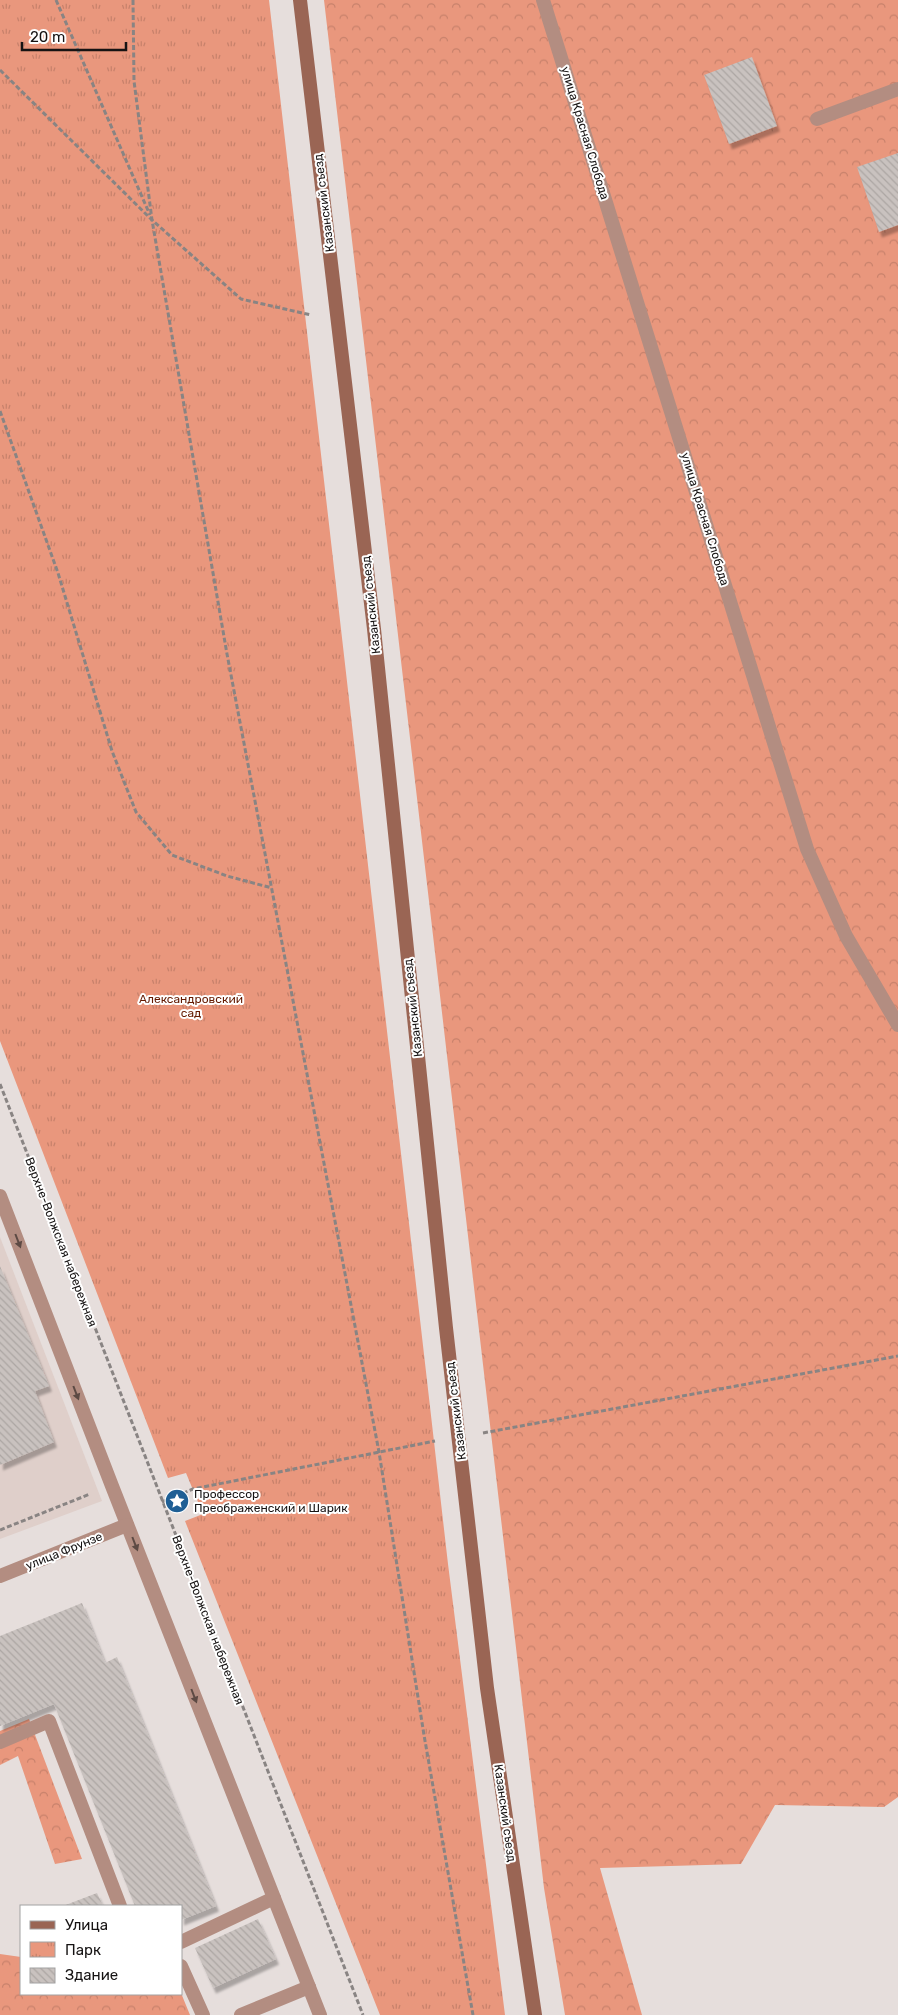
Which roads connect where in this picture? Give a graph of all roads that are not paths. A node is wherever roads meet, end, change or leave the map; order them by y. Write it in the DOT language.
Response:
graph roads {
  1 [pos="300,0"];
  2 [pos="543,0"];
  3 [pos="898,89"];
  4 [pos="817,119"];
  5 [pos="898,1026"];
  6 [pos="0,1196"];
  7 [pos="127,1525"];
  8 [pos="0,1576"];
  9 [pos="0,1742"];
  10 [pos="274,1898"];
  11 [pos="120,1905"];
  12 [pos="182,1942"];
  13 [pos="182,1968"];
  14 [pos="309,1987"];
  15 [pos="203,2015"];
  16 [pos="241,2015"];
  17 [pos="320,2015"];
  18 [pos="534,2015"];
  1 -- 18 [label="main road, Казанский съезд"];
  2 -- 5 [label="street, улица Красная Слобода"];
  3 -- 4 [label="street"];
  6 -- 7 [label="street, one-way"];
  7 -- 8 [label="street, улица Фрунзе"];
  7 -- 10 [label="street, one-way"];
  9 -- 11 [label="street"];
  10 -- 12 [label="street"];
  10 -- 14 [label="street"];
  13 -- 15 [label="street"];
  14 -- 16 [label="street"];
  14 -- 17 [label="street"];
}
